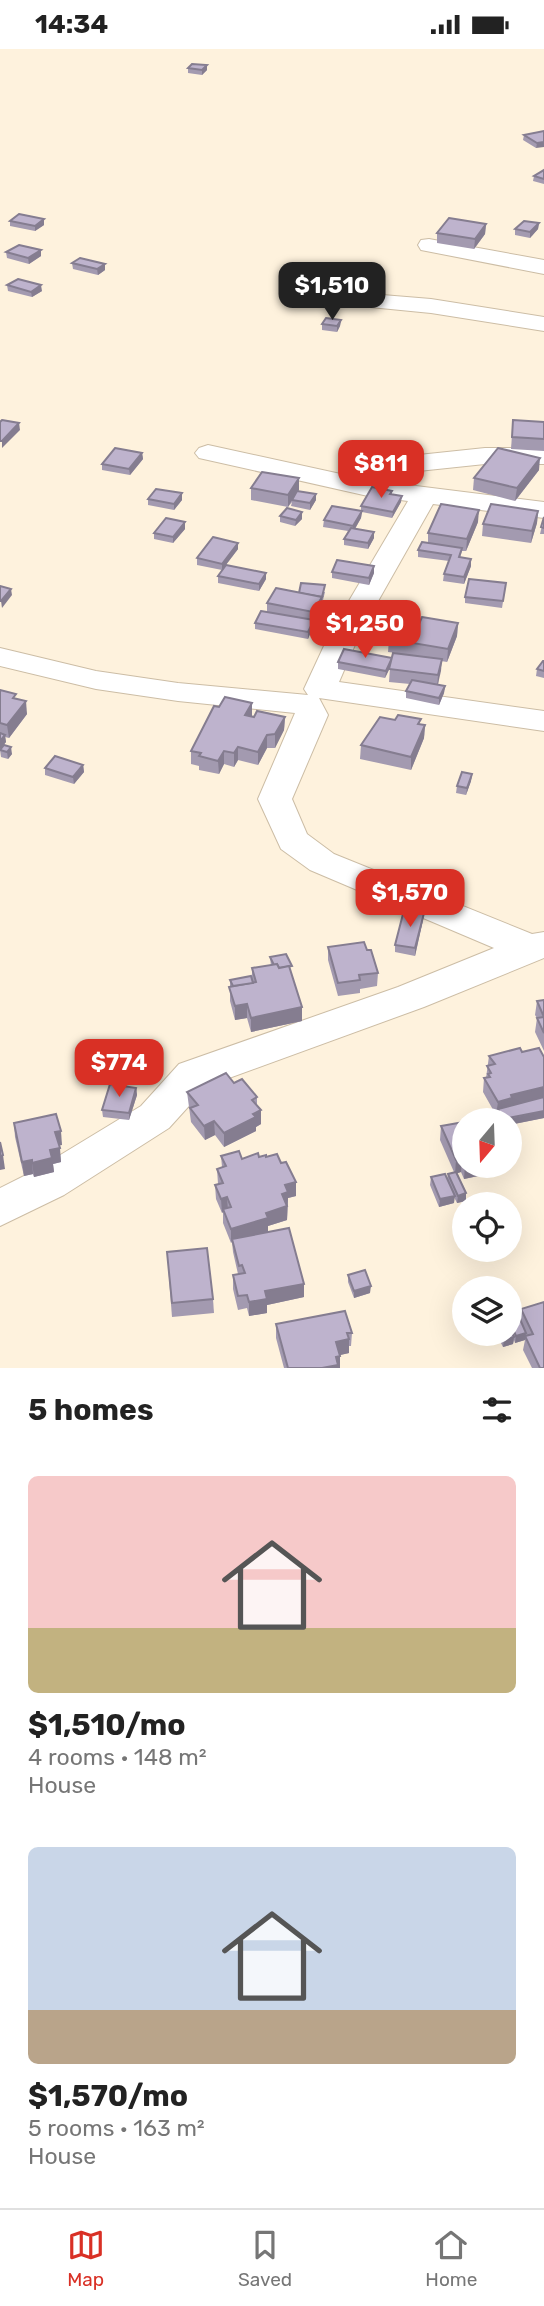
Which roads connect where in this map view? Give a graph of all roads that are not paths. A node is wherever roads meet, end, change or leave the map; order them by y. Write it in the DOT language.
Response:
graph roads {
  1 [pos="429,245"];
  2 [pos="544,267"];
  3 [pos="358,300"];
  4 [pos="544,324"];
  5 [pos="208,453"];
  6 [pos="544,456"];
  7 [pos="410,464"];
  8 [pos="425,495"];
  9 [pos="544,510"];
  10 [pos="0,657"];
  11 [pos="544,721"];
  12 [pos="537,947"];
  13 [pos="0,1208"];
  1 -- 2 [label="street"];
  3 -- 4 [label="street"];
  5 -- 8 [label="street"];
  6 -- 7 [label="street"];
  8 -- 9 [label="street"];
  8 -- 11 [label="street"];
  10 -- 12 [label="street"];
  12 -- 13 [label="street"];
}
